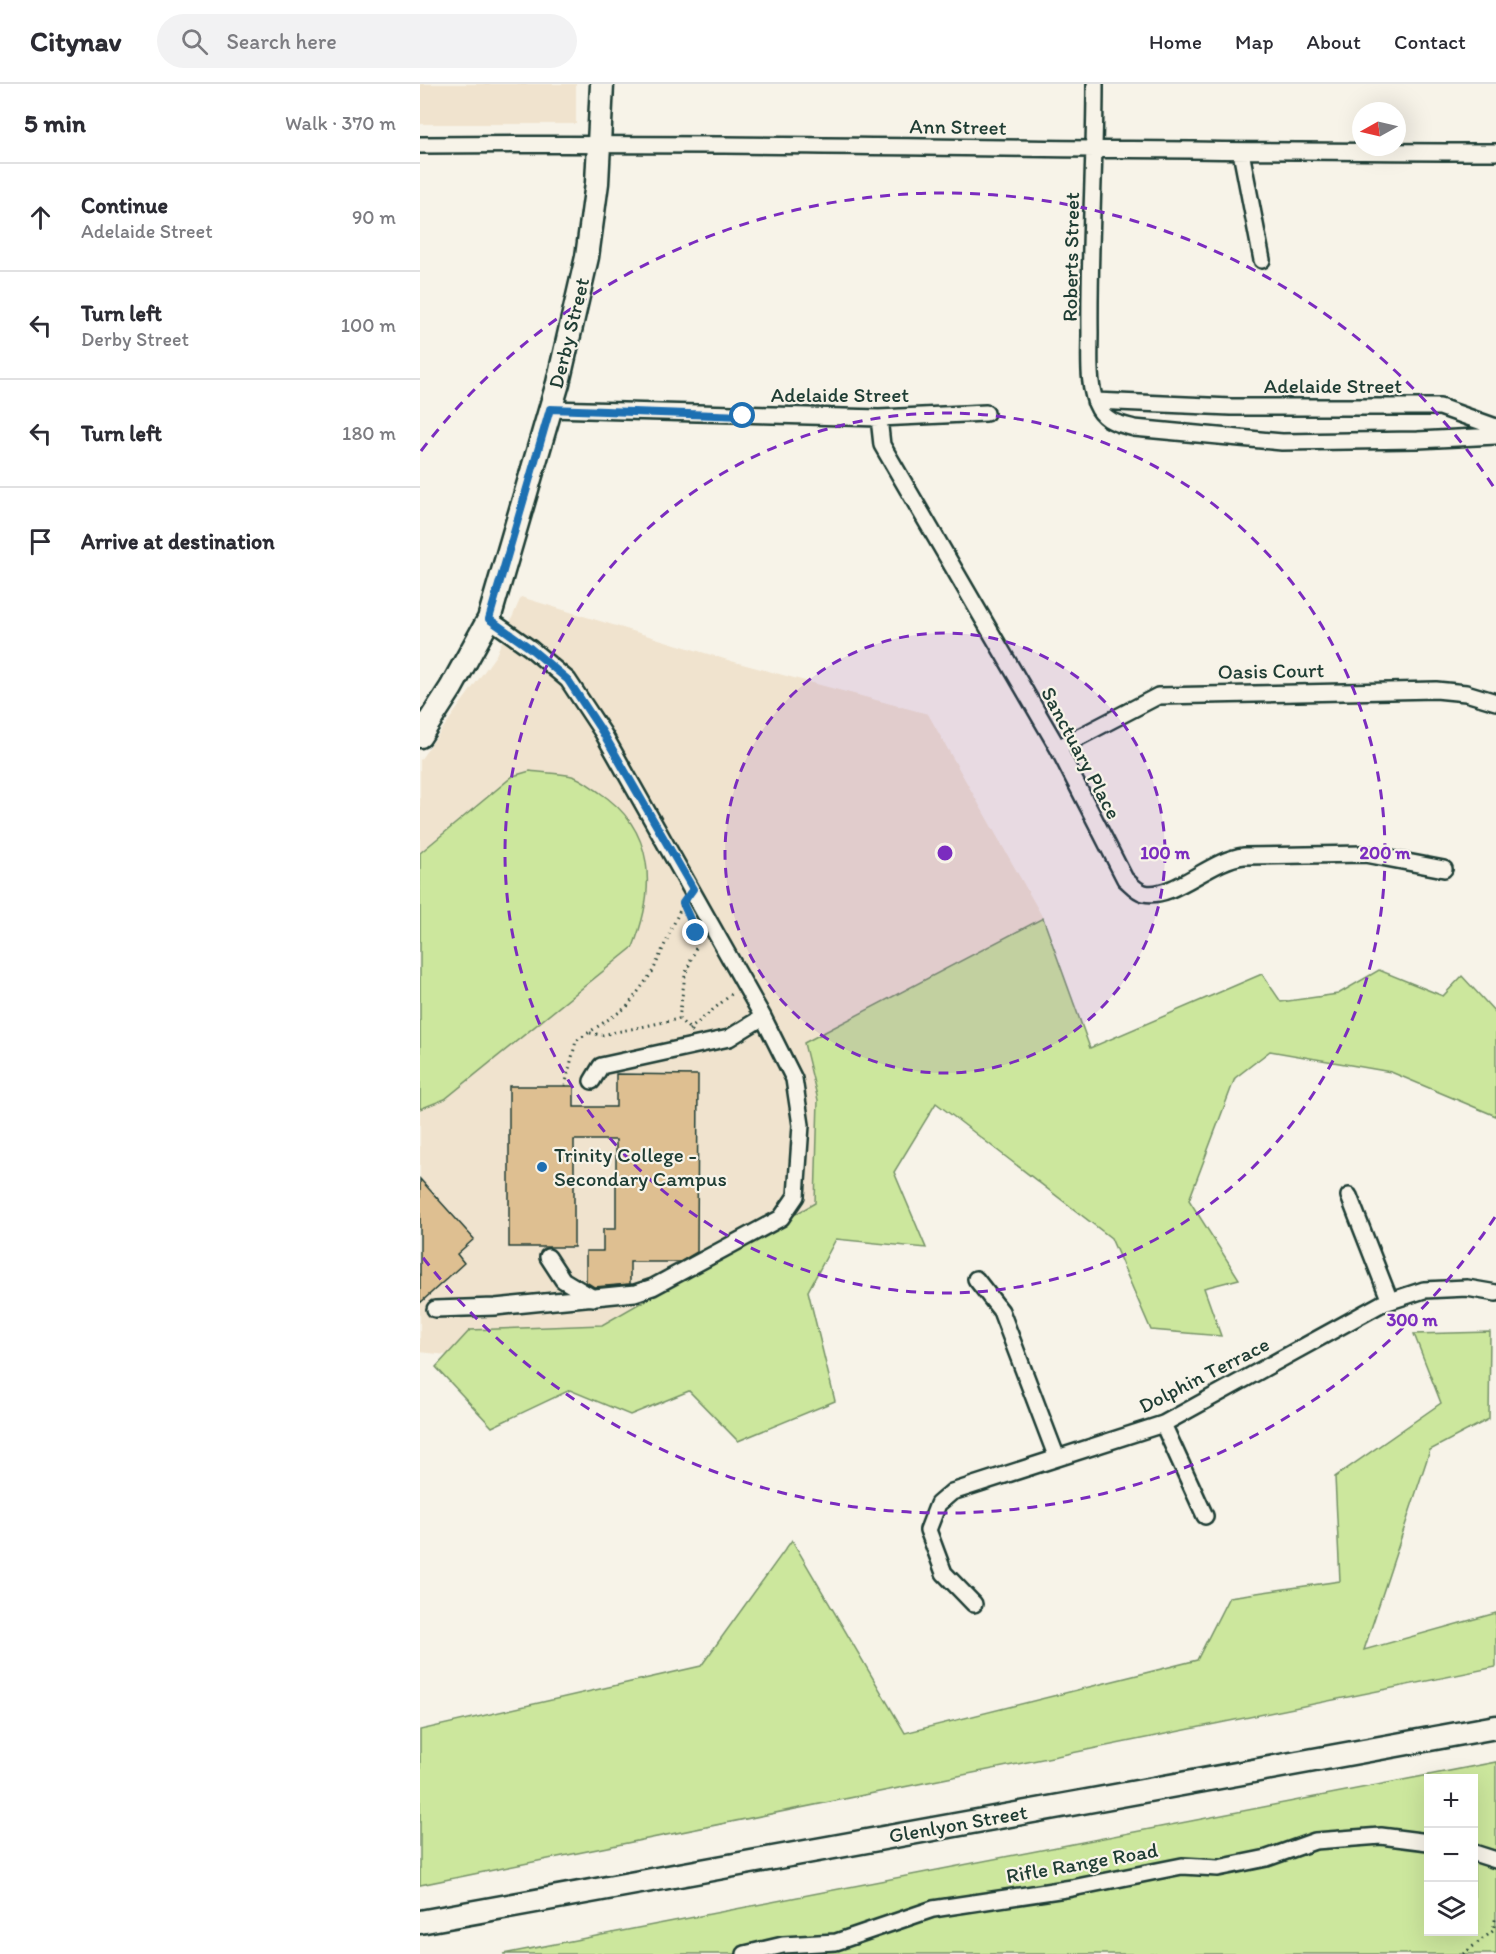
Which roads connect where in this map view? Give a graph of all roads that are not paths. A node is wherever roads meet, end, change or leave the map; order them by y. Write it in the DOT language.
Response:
graph roads {
  1 [pos="602,84"];
  2 [pos="1095,84"];
  3 [pos="600,143"];
  4 [pos="420,145"];
  5 [pos="1095,150"];
  6 [pos="1241,152"];
  7 [pos="1496,152"];
  8 [pos="1262,260"];
  9 [pos="1095,401"];
  10 [pos="550,409"];
  11 [pos="986,413"];
  12 [pos="879,417"];
  13 [pos="1496,427"];
  14 [pos="1496,436"];
  15 [pos="489,619"];
  16 [pos="1496,702"];
  17 [pos="420,736"];
  18 [pos="1058,748"];
  19 [pos="1444,869"];
  20 [pos="763,1017"];
  21 [pos="592,1081"];
  22 [pos="1349,1196"];
  23 [pos="548,1257"];
  24 [pos="976,1279"];
  25 [pos="1496,1293"];
  26 [pos="593,1299"];
  27 [pos="1390,1301"];
  28 [pos="435,1309"];
  29 [pos="1163,1424"];
  30 [pos="1057,1458"];
  31 [pos="1205,1516"];
  32 [pos="974,1604"];
  33 [pos="1496,1727"];
  34 [pos="1424,1841"];
  35 [pos="1478,1855"];
  36 [pos="1496,1860"];
  37 [pos="420,1922"];
  38 [pos="745,1954"];
  1 -- 3 [label="main road, Derby Street"];
  2 -- 5 [label="street, Roberts Street"];
  3 -- 4 [label="street, Ann Street"];
  3 -- 5 [label="street, Ann Street"];
  3 -- 10 [label="main road, Derby Street"];
  5 -- 6 [label="street, Ann Street"];
  5 -- 9 [label="street, Roberts Street"];
  6 -- 7 [label="street, Ann Street"];
  6 -- 8 [label="street"];
  9 -- 13 [label="street, Adelaide Street"];
  9 -- 14 [label="street"];
  10 -- 12 [label="street, Adelaide Street"];
  10 -- 15 [label="main road, Derby Street"];
  11 -- 12 [label="street, Adelaide Street"];
  12 -- 18 [label="street, Sanctuary Place"];
  15 -- 17 [label="main road, Derby Street"];
  15 -- 20 [label="street"];
  16 -- 18 [label="street, Oasis Court"];
  18 -- 19 [label="street, Sanctuary Place"];
  20 -- 21 [label="street"];
  20 -- 26 [label="street"];
  22 -- 27 [label="street"];
  23 -- 26 [label="street"];
  24 -- 30 [label="street"];
  25 -- 27 [label="street, Dolphin Terrace"];
  26 -- 28 [label="street"];
  27 -- 29 [label="street, Dolphin Terrace"];
  29 -- 30 [label="street, Dolphin Terrace"];
  29 -- 31 [label="street"];
  30 -- 32 [label="street, Dolphin Terrace"];
  33 -- 37 [label="main road, Glenlyon Street"];
  34 -- 38 [label="street, Rifle Range Road"];
  35 -- 36 [label="street"];
}
